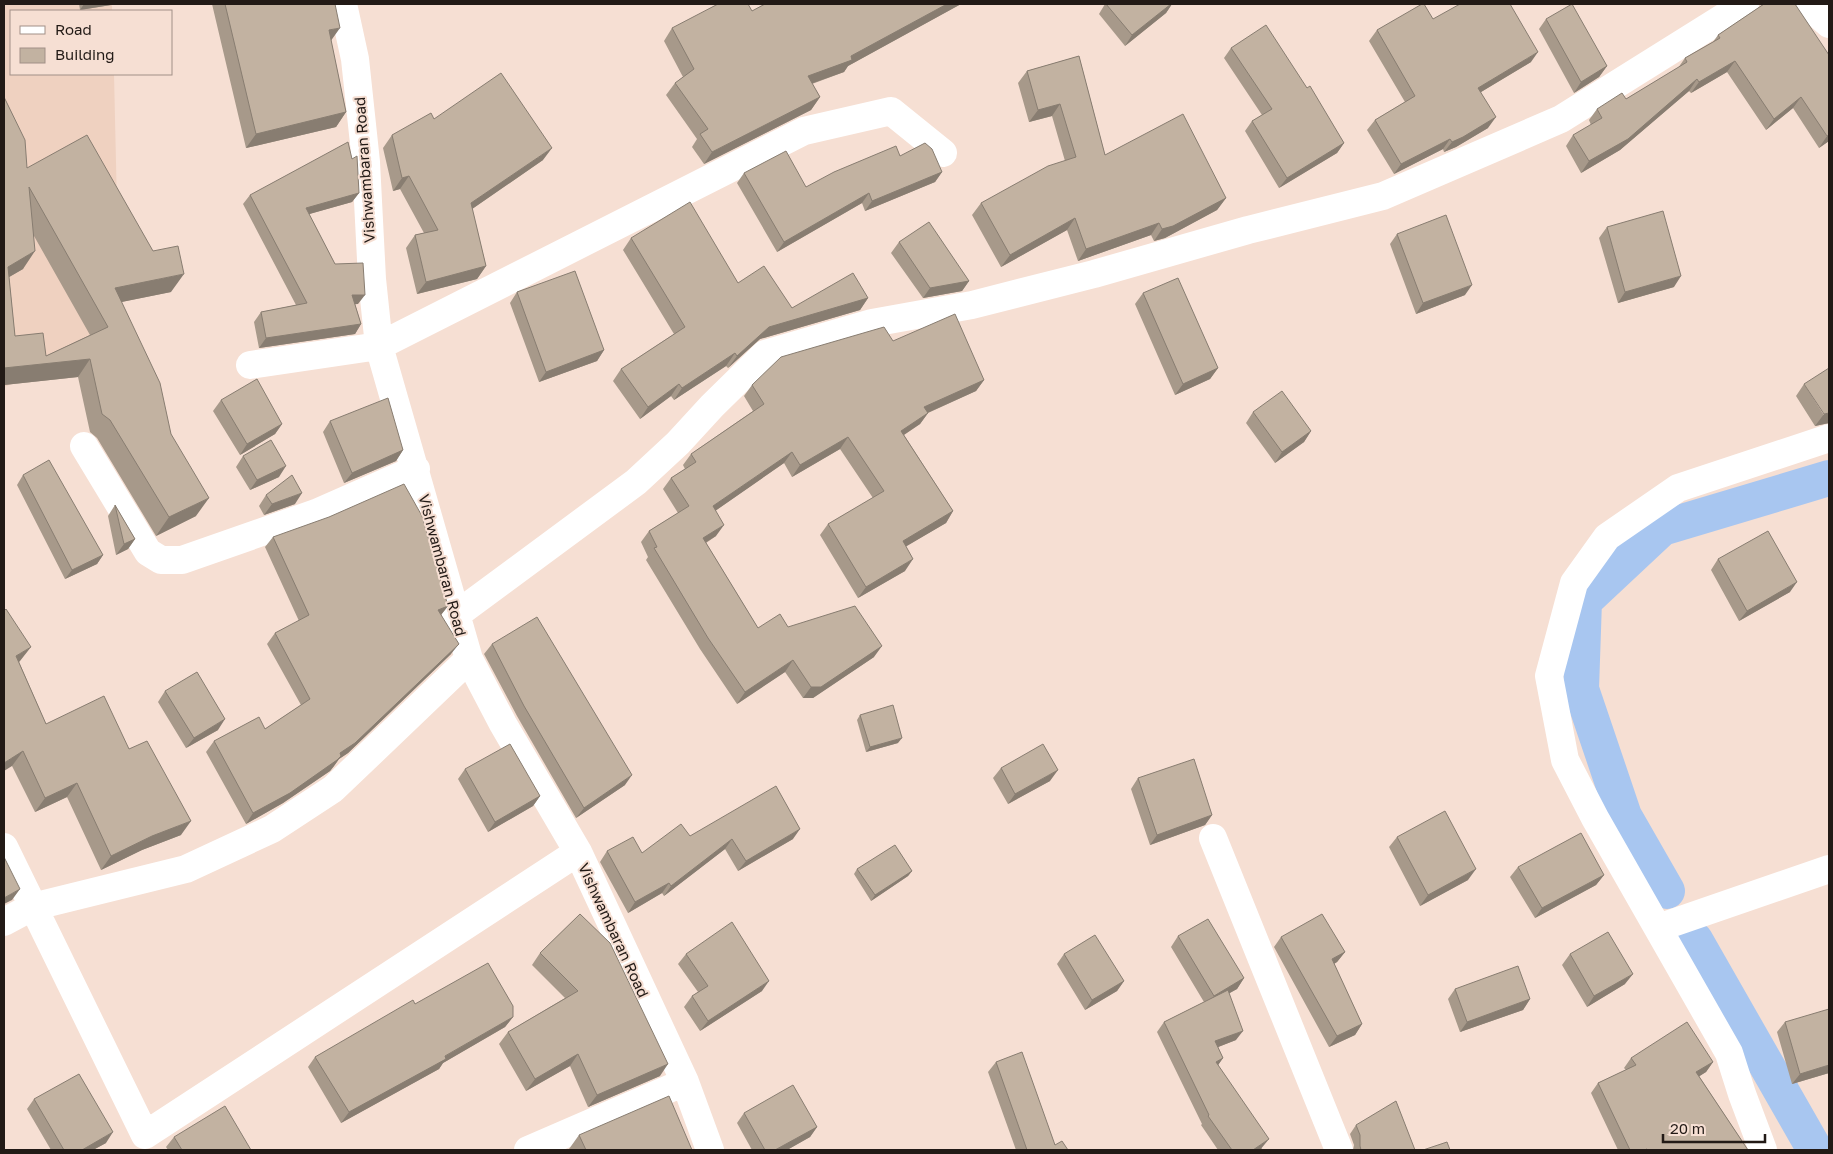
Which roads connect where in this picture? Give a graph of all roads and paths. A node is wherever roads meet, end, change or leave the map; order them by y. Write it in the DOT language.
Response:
graph roads {
  1 [pos="343,4"];
  2 [pos="1745,4"];
  3 [pos="1806,4"];
  4 [pos="1829,24"];
  5 [pos="943,153"];
  6 [pos="379,346"];
  7 [pos="250,365"];
  8 [pos="1829,438"];
  9 [pos="84,446"];
  10 [pos="416,469"];
  11 [pos="456,615"];
  12 [pos="469,659"];
  13 [pos="1214,838"];
  14 [pos="4,847"];
  15 [pos="578,852"];
  16 [pos="1829,870"];
  17 [pos="32,907"];
  18 [pos="4,922"];
  19 [pos="1658,928"];
  20 [pos="685,1082"];
  21 [pos="528,1150"];
  22 [pos="710,1150"];
  23 [pos="1339,1150"];
  24 [pos="1764,1150"];
  1 -- 6 [label="street, Vishwambaran Road"];
  2 -- 11 [label="street"];
  3 -- 4 [label="street"];
  5 -- 6 [label="street"];
  6 -- 7 [label="street"];
  6 -- 10 [label="street, Vishwambaran Road"];
  8 -- 19 [label="street"];
  9 -- 10 [label="street"];
  10 -- 11 [label="street, Vishwambaran Road"];
  11 -- 12 [label="street, Vishwambaran Road"];
  12 -- 15 [label="street, Vishwambaran Road"];
  12 -- 17 [label="street"];
  13 -- 23 [label="street"];
  14 -- 17 [label="street"];
  15 -- 17 [label="street"];
  15 -- 20 [label="street, Vishwambaran Road"];
  16 -- 19 [label="street"];
  17 -- 18 [label="street"];
  19 -- 24 [label="street"];
  20 -- 21 [label="street"];
  20 -- 22 [label="street, Vishwambaran Road"];
}
